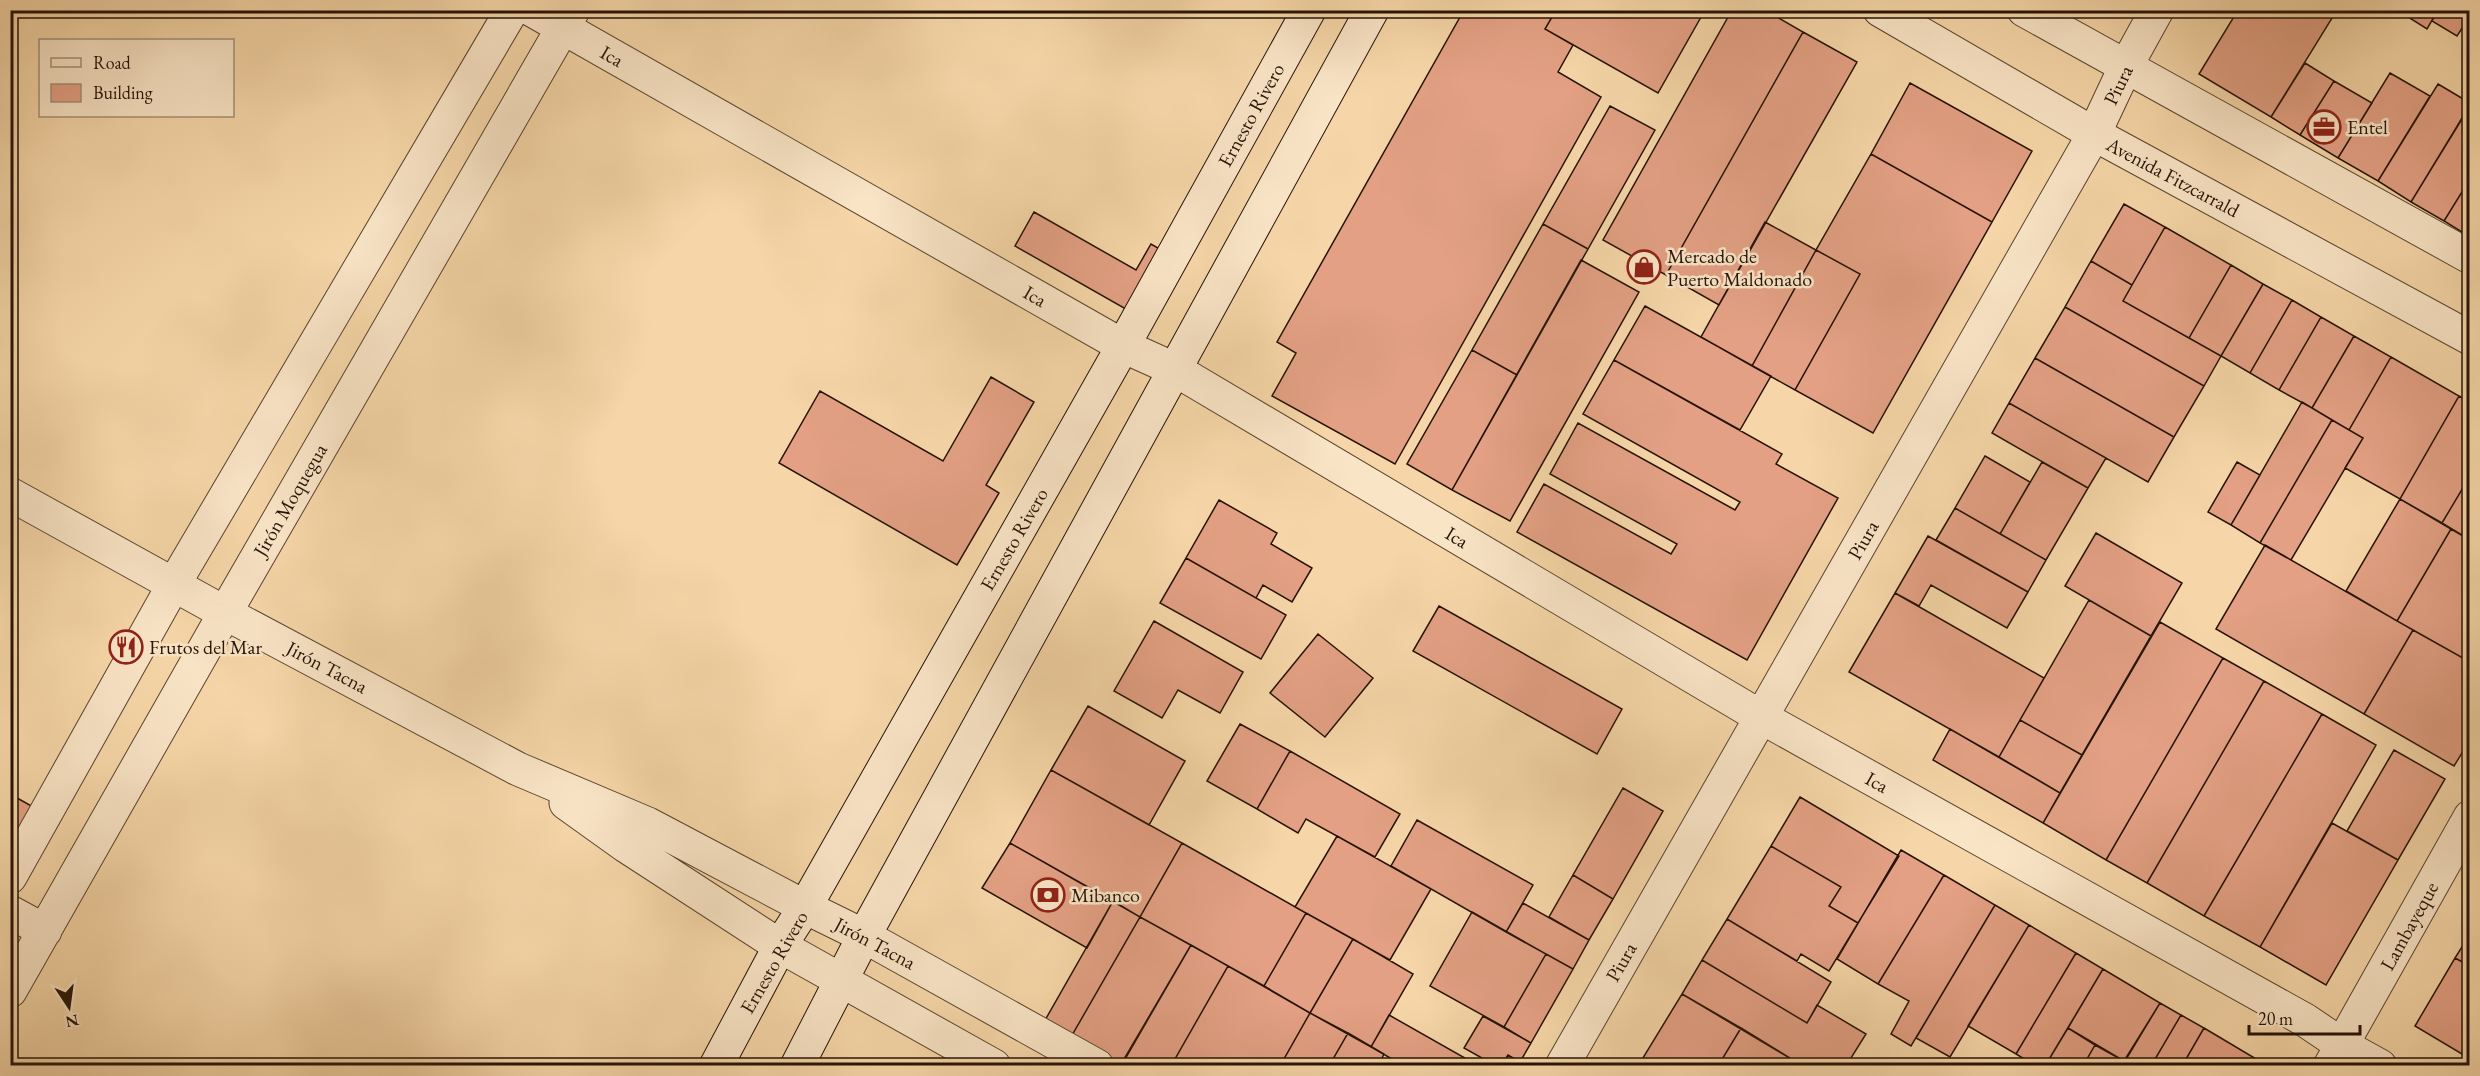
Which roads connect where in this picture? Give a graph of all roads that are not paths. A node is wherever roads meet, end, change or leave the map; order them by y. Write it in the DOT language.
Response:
graph roads {
  1 [pos="512,10"];
  2 [pos="532,10"];
  3 [pos="1309,10"];
  4 [pos="1372,10"];
  5 [pos="1880,10"];
  6 [pos="2024,10"];
  7 [pos="2157,10"];
  8 [pos="568,19"];
  9 [pos="2125,68"];
  10 [pos="2094,134"];
  11 [pos="2469,257"];
  12 [pos="2469,338"];
  13 [pos="1123,346"];
  14 [pos="1174,369"];
  15 [pos="10,494"];
  16 [pos="174,584"];
  17 [pos="225,613"];
  18 [pos="1761,717"];
  19 [pos="518,769"];
  20 [pos="2469,817"];
  21 [pos="10,877"];
  22 [pos="805,907"];
  23 [pos="10,912"];
  24 [pos="45,931"];
  25 [pos="864,936"];
  26 [pos="780,946"];
  27 [pos="843,980"];
  28 [pos="10,991"];
  29 [pos="2336,1055"];
  30 [pos="716,1065"];
  31 [pos="797,1065"];
  32 [pos="994,1065"];
  33 [pos="1097,1065"];
  34 [pos="1562,1065"];
  35 [pos="2380,1065"];
  1 -- 16 [label="street"];
  2 -- 8 [label="street, Ica"];
  3 -- 13 [label="street, Ernesto Rivero"];
  4 -- 14 [label="street"];
  5 -- 10 [label="street, Avenida Fitzcarrald"];
  6 -- 9 [label="street"];
  7 -- 9 [label="street, Piura"];
  8 -- 13 [label="street, Ica"];
  8 -- 17 [label="street, Jirón Moquegua"];
  9 -- 10 [label="street, Piura"];
  9 -- 11 [label="street"];
  10 -- 12 [label="street, Avenida Fitzcarrald"];
  10 -- 18 [label="street, Piura"];
  13 -- 14 [label="street, Ica"];
  13 -- 22 [label="street, Ernesto Rivero"];
  14 -- 18 [label="street, Ica"];
  14 -- 25 [label="street"];
  15 -- 16 [label="street, Jirón Tacna"];
  16 -- 17 [label="street, Jirón Tacna"];
  16 -- 21 [label="street"];
  17 -- 19 [label="street, Jirón Tacna"];
  17 -- 24 [label="street, Jirón Moquegua"];
  18 -- 29 [label="street, Ica"];
  18 -- 34 [label="street, Piura"];
  19 -- 22 [label="street, Jirón Tacna"];
  19 -- 26 [label="street, Jirón Tacna"];
  20 -- 29 [label="street, Lambayeque"];
  22 -- 25 [label="street, Jirón Tacna"];
  22 -- 26 [label="street, Ernesto Rivero"];
  23 -- 24 [label="street"];
  24 -- 28 [label="street, Jirón Moquegua"];
  25 -- 27 [label="street"];
  25 -- 33 [label="street, Jirón Tacna"];
  26 -- 27 [label="street, Jirón Tacna"];
  26 -- 30 [label="street, Ernesto Rivero"];
  27 -- 31 [label="street"];
  27 -- 32 [label="street, Jirón Tacna"];
  29 -- 35 [label="street, Ica"];
}
